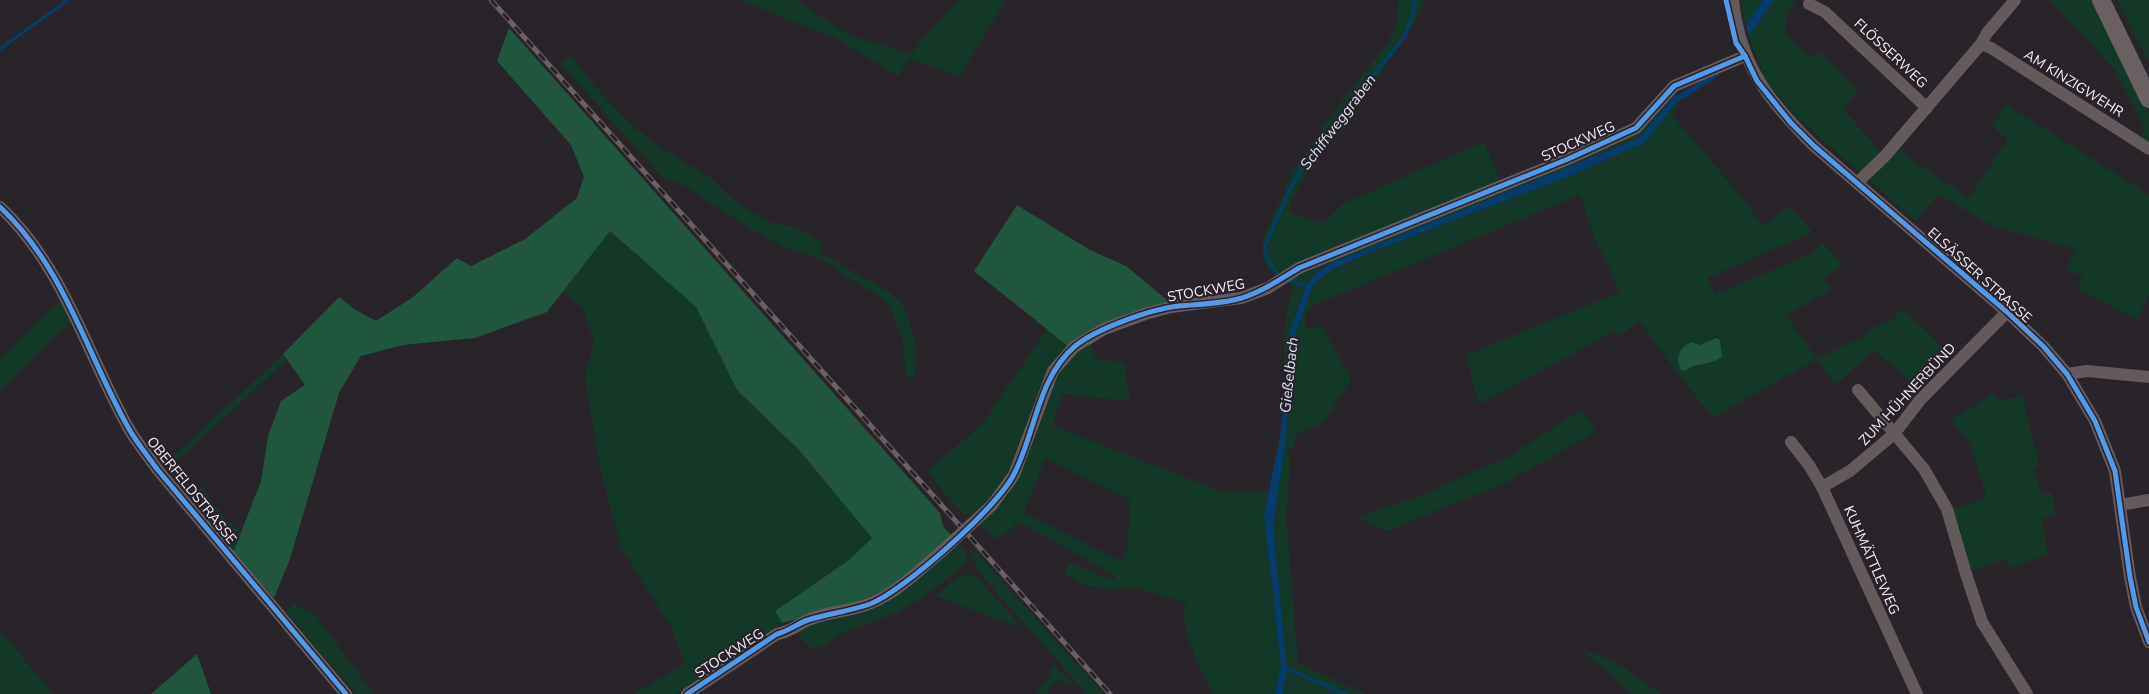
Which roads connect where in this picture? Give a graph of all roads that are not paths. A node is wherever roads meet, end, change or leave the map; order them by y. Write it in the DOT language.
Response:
graph roads {
  1 [pos="1733,0"];
  2 [pos="2014,0"];
  3 [pos="2101,0"];
  4 [pos="2113,0"];
  5 [pos="1809,4"];
  6 [pos="1981,44"];
  7 [pos="1745,56"];
  8 [pos="2149,76"];
  9 [pos="2149,99"];
  10 [pos="1927,108"];
  11 [pos="2149,149"];
  12 [pos="1858,182"];
  13 [pos="0,207"];
  14 [pos="2007,312"];
  15 [pos="2067,374"];
  16 [pos="2149,377"];
  17 [pos="1858,390"];
  18 [pos="1894,434"];
  19 [pos="1791,442"];
  20 [pos="1822,487"];
  21 [pos="2149,500"];
  22 [pos="2120,505"];
  23 [pos="2149,642"];
  24 [pos="346,694"];
  25 [pos="687,694"];
  26 [pos="1917,694"];
  27 [pos="2027,694"];
  1 -- 7 [label="street, ELSÄSSER STRASSE"];
  2 -- 6 [label="street"];
  3 -- 9 [label="highway"];
  4 -- 8 [label="highway"];
  5 -- 10 [label="street, FLÖSSERWEG"];
  6 -- 10 [label="street"];
  6 -- 11 [label="street, AM KINZIGWEHR"];
  7 -- 12 [label="street, ELSÄSSER STRASSE"];
  7 -- 25 [label="street, STOCKWEG, bridge"];
  10 -- 12 [label="street"];
  12 -- 14 [label="street, ELSÄSSER STRASSE"];
  13 -- 24 [label="street, OBERFELDSTRASSE"];
  14 -- 15 [label="street, ELSÄSSER STRASSE"];
  14 -- 18 [label="street, ZUM HÜHNERBÜND"];
  15 -- 16 [label="street"];
  15 -- 22 [label="street, ELSÄSSER STRASSE"];
  17 -- 18 [label="street"];
  18 -- 20 [label="street, ZUM HÜHNERBÜND"];
  18 -- 27 [label="street"];
  19 -- 20 [label="street, KUHMÄTTLEWEG"];
  20 -- 26 [label="street, KUHMÄTTLEWEG"];
  21 -- 22 [label="street"];
  22 -- 23 [label="street, ELSÄSSER STRASSE"];
}
